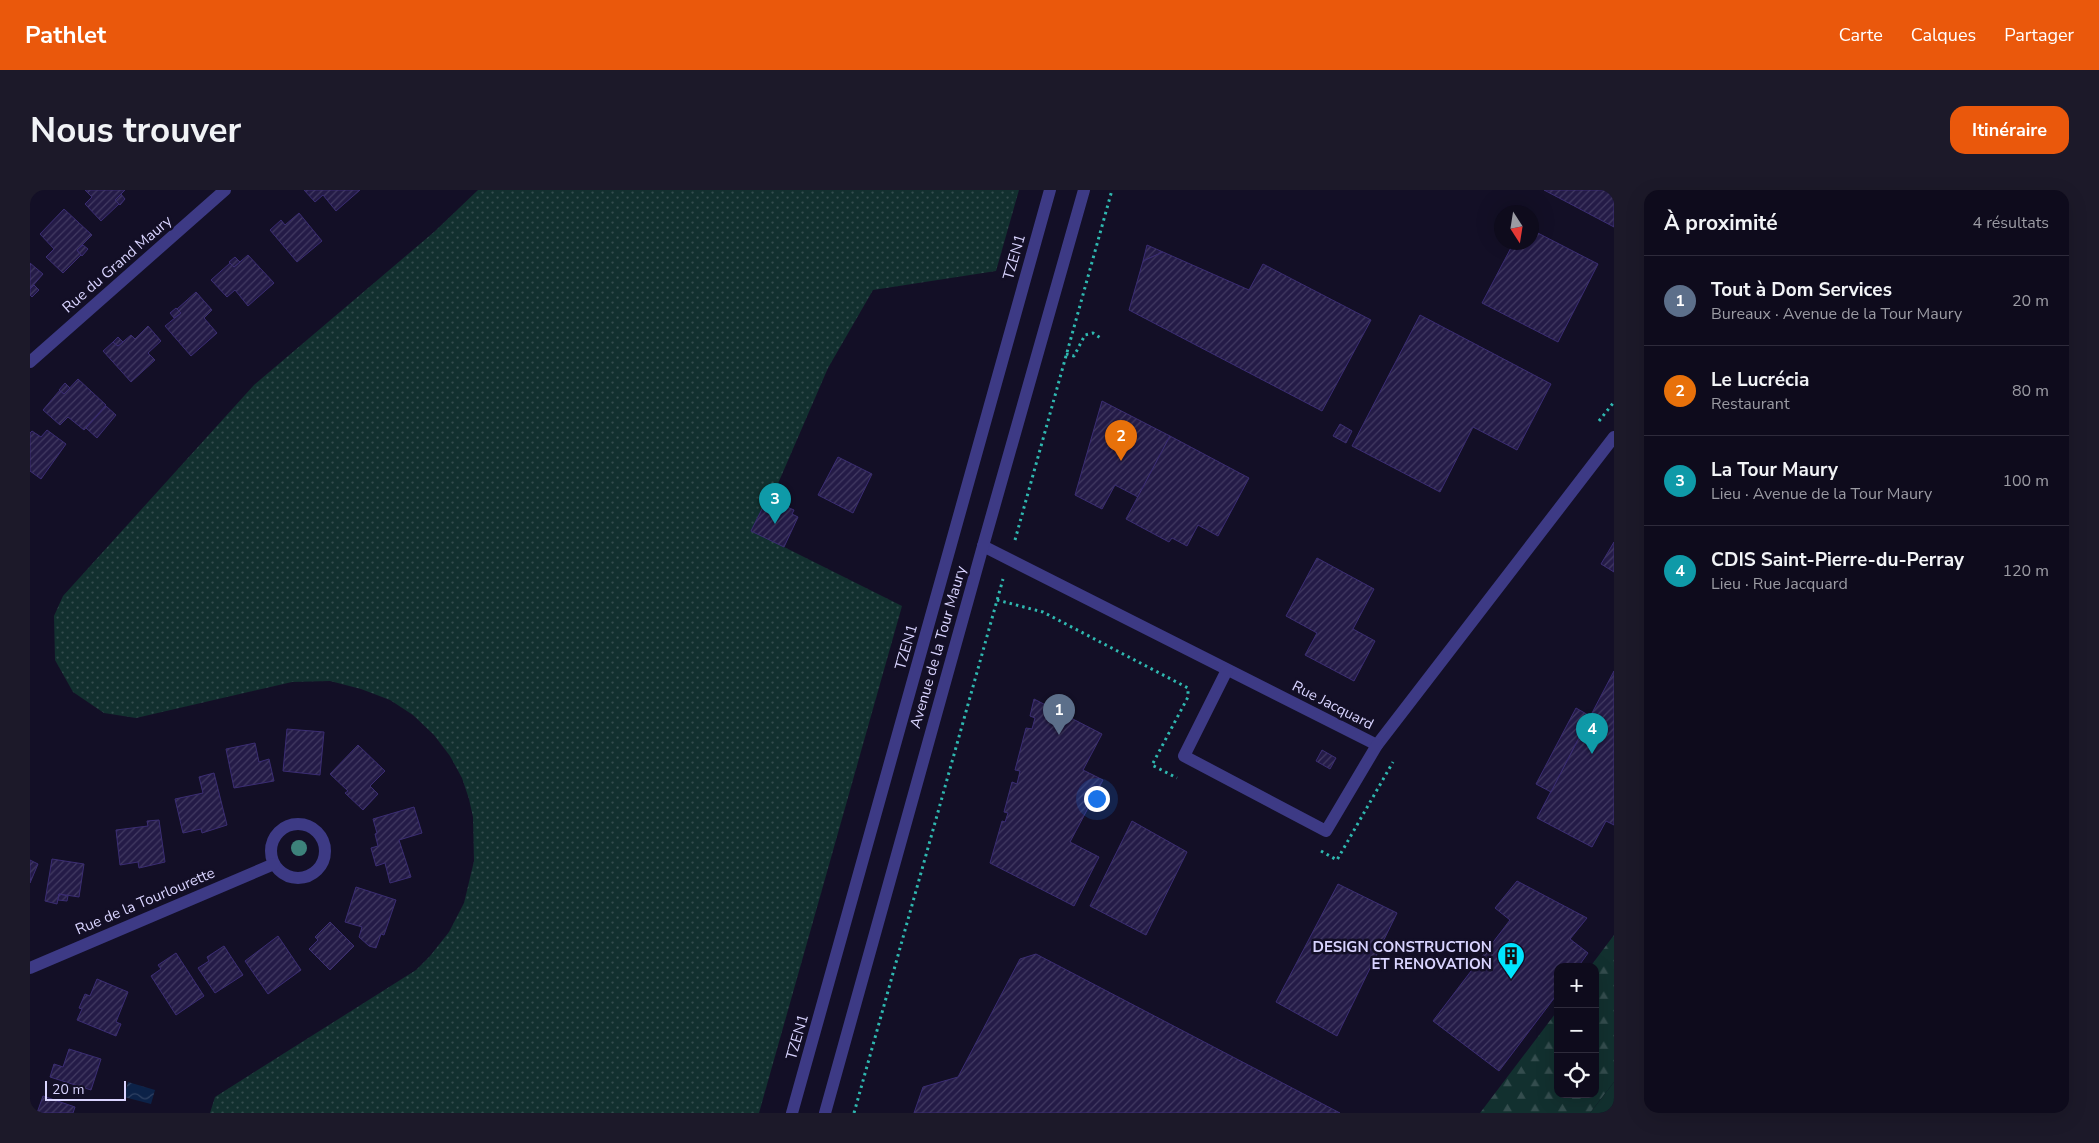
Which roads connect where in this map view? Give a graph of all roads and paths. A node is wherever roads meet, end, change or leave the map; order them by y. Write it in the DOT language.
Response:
graph roads {
  1 [pos="226,190"];
  2 [pos="1050,190"];
  3 [pos="1084,190"];
  4 [pos="1112,190"];
  5 [pos="1102,339"];
  6 [pos="1066,354"];
  7 [pos="30,362"];
  8 [pos="1614,402"];
  9 [pos="1595,426"];
  10 [pos="1614,437"];
  11 [pos="1015,539"];
  12 [pos="1023,544"];
  13 [pos="983,546"];
  14 [pos="1009,560"];
  15 [pos="1227,670"];
  16 [pos="1377,744"];
  17 [pos="274,864"];
  18 [pos="30,968"];
  19 [pos="792,1113"];
  20 [pos="825,1113"];
  21 [pos="854,1113"];
  1 -- 7 [label="street, Rue du Grand Maury"];
  2 -- 19 [label="street, TZEN1"];
  3 -- 13 [label="street, Avenue de la Tour Maury"];
  4 -- 6 [label="path"];
  5 -- 6 [label="path"];
  6 -- 11 [label="path"];
  8 -- 9 [label="path"];
  10 -- 16 [label="street, Rue Jacquard"];
  11 -- 12 [label="path"];
  11 -- 14 [label="path"];
  13 -- 14 [label="street, Rue Jacquard"];
  13 -- 20 [label="street, Avenue de la Tour Maury"];
  14 -- 15 [label="street, Rue Jacquard"];
  14 -- 21 [label="path"];
  15 -- 16 [label="street, Rue Jacquard"];
  15 -- 16 [label="street"];
  17 -- 17 [label="street"];
  17 -- 18 [label="street, Rue de la Tourlourette"];
}
